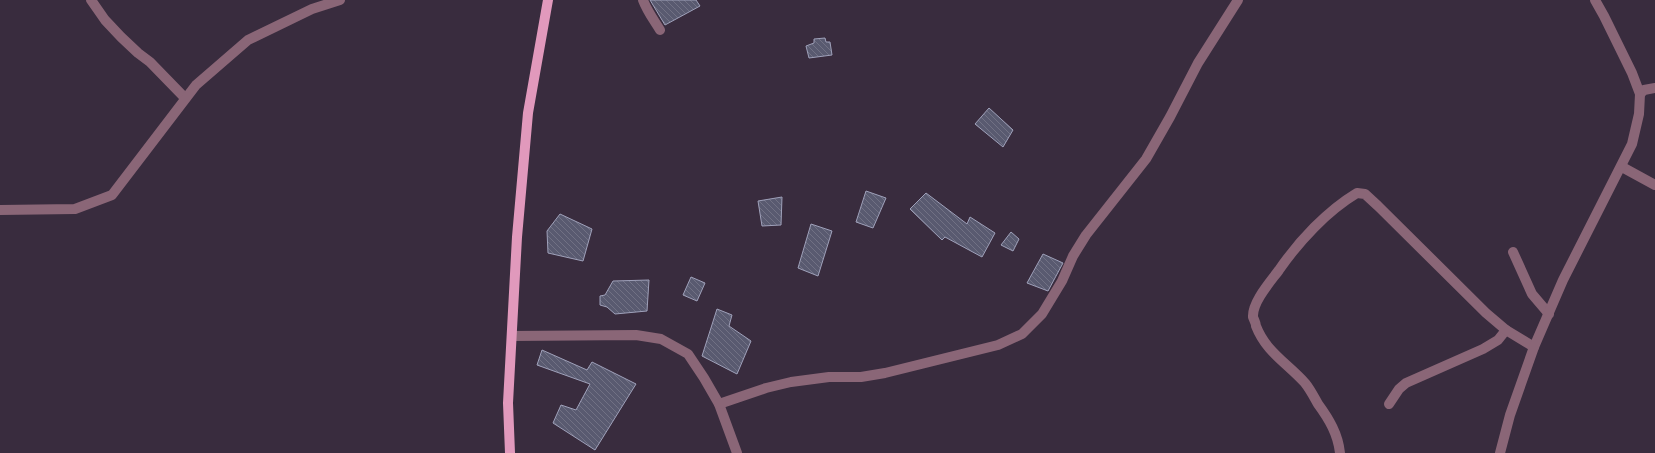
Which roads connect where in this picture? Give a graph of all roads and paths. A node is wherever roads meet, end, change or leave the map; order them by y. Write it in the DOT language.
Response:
graph roads {
  1 [pos="91,0"];
  2 [pos="340,0"];
  3 [pos="548,0"];
  4 [pos="643,0"];
  5 [pos="1238,0"];
  6 [pos="1595,0"];
  7 [pos="660,30"];
  8 [pos="1655,88"];
  9 [pos="1640,94"];
  10 [pos="185,98"];
  11 [pos="1622,167"];
  12 [pos="1655,185"];
  13 [pos="0,210"];
  14 [pos="1513,252"];
  15 [pos="1549,314"];
  16 [pos="1506,330"];
  17 [pos="512,336"];
  18 [pos="1534,347"];
  19 [pos="719,404"];
  20 [pos="1389,404"];
  21 [pos="510,453"];
  22 [pos="737,453"];
  23 [pos="1340,453"];
  24 [pos="1500,453"];
  1 -- 10 [label="street"];
  2 -- 10 [label="street"];
  3 -- 17 [label="main road"];
  4 -- 7 [label="street"];
  5 -- 19 [label="street"];
  6 -- 9 [label="street"];
  8 -- 9 [label="street"];
  9 -- 11 [label="street"];
  10 -- 13 [label="street"];
  11 -- 12 [label="street"];
  11 -- 15 [label="street"];
  14 -- 15 [label="street"];
  15 -- 18 [label="street"];
  16 -- 18 [label="street"];
  16 -- 20 [label="street"];
  16 -- 23 [label="street"];
  17 -- 19 [label="street"];
  17 -- 21 [label="main road"];
  18 -- 24 [label="street"];
  19 -- 22 [label="street"];
}
